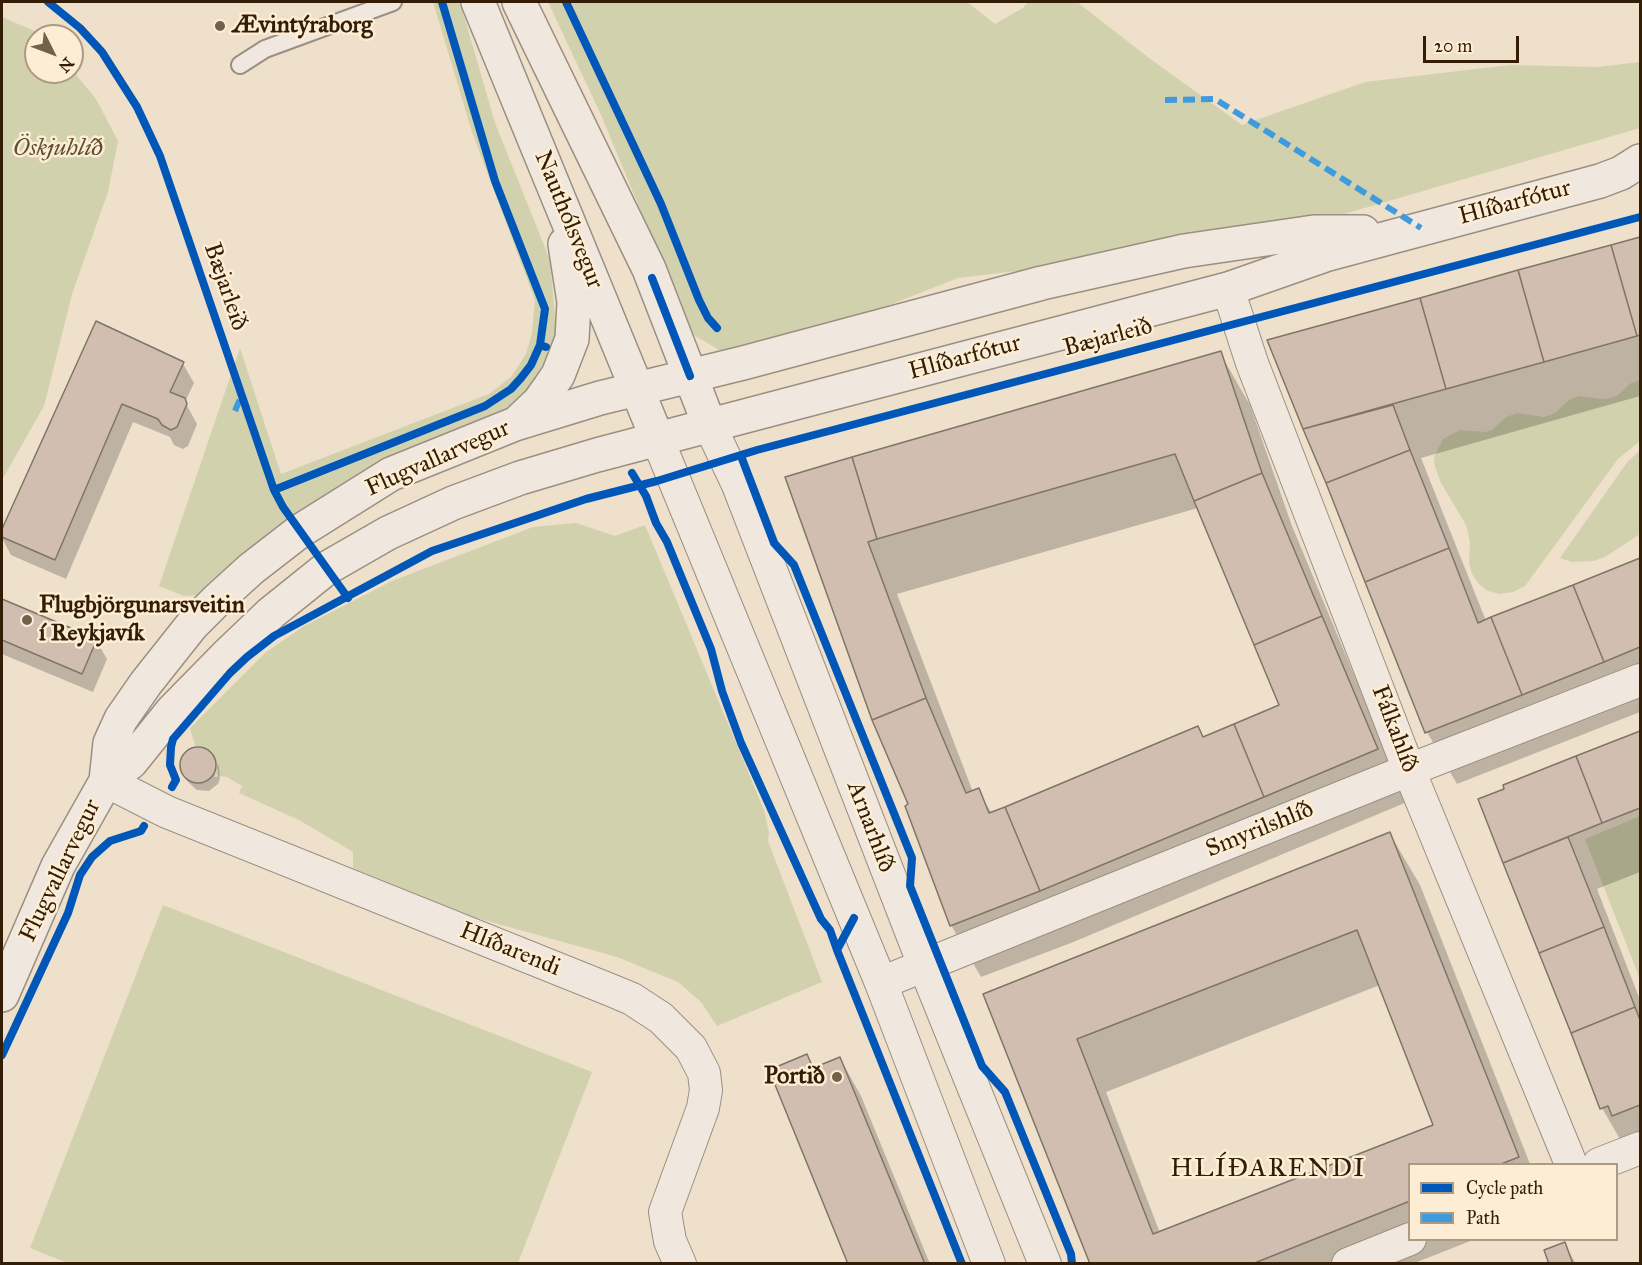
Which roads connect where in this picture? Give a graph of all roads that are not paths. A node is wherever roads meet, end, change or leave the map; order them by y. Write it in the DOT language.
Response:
graph roads {
  1 [pos="393,2"];
  2 [pos="478,2"];
  3 [pos="519,2"];
  4 [pos="240,65"];
  5 [pos="1634,169"];
  6 [pos="557,192"];
  7 [pos="1408,231"];
  8 [pos="1228,289"];
  9 [pos="690,376"];
  10 [pos="637,389"];
  11 [pos="515,424"];
  12 [pos="709,424"];
  13 [pos="657,438"];
  14 [pos="1641,680"];
  15 [pos="1409,770"];
  16 [pos="106,781"];
  17 [pos="924,965"];
  18 [pos="881,983"];
  19 [pos="2,995"];
  20 [pos="1641,1148"];
  21 [pos="1571,1163"];
  22 [pos="1602,1163"];
  23 [pos="1408,1240"];
  24 [pos="680,1263"];
  25 [pos="989,1263"];
  26 [pos="1045,1263"];
  27 [pos="1348,1263"];
  1 -- 4 [label="lane"];
  2 -- 6 [label="street, Nauthólsvegur"];
  3 -- 9 [label="street, Nauthólsvegur"];
  5 -- 7 [label="street, Hlíðarfótur"];
  6 -- 10 [label="street, Nauthólsvegur"];
  6 -- 11 [label="street"];
  7 -- 8 [label="street, Hlíðarfótur"];
  7 -- 9 [label="street, Hlíðarfótur"];
  8 -- 12 [label="street, Hlíðarfótur"];
  8 -- 15 [label="street, Fálkahlíð"];
  9 -- 10 [label="street, Flugvallarvegur"];
  9 -- 12 [label="street, Nauthólsvegur"];
  10 -- 11 [label="street, Flugvallarvegur"];
  10 -- 13 [label="street, Nauthólsvegur"];
  11 -- 16 [label="street, Flugvallarvegur"];
  12 -- 13 [label="street, Hlíðarfótur"];
  12 -- 17 [label="street, Arnarhlíð"];
  13 -- 16 [label="street, Flugvallarvegur"];
  13 -- 18 [label="street, Arnarhlíð"];
  14 -- 15 [label="street, Smyrilshlíð"];
  15 -- 17 [label="street, Smyrilshlíð"];
  15 -- 21 [label="street, Fálkahlíð"];
  16 -- 19 [label="street, Flugvallarvegur"];
  16 -- 24 [label="street, Hlíðarendi"];
  17 -- 18 [label="street, Smyrilshlíð"];
  17 -- 26 [label="street, Arnarhlíð"];
  18 -- 25 [label="street, Arnarhlíð"];
  20 -- 22 [label="street"];
  23 -- 27 [label="street"];
}
